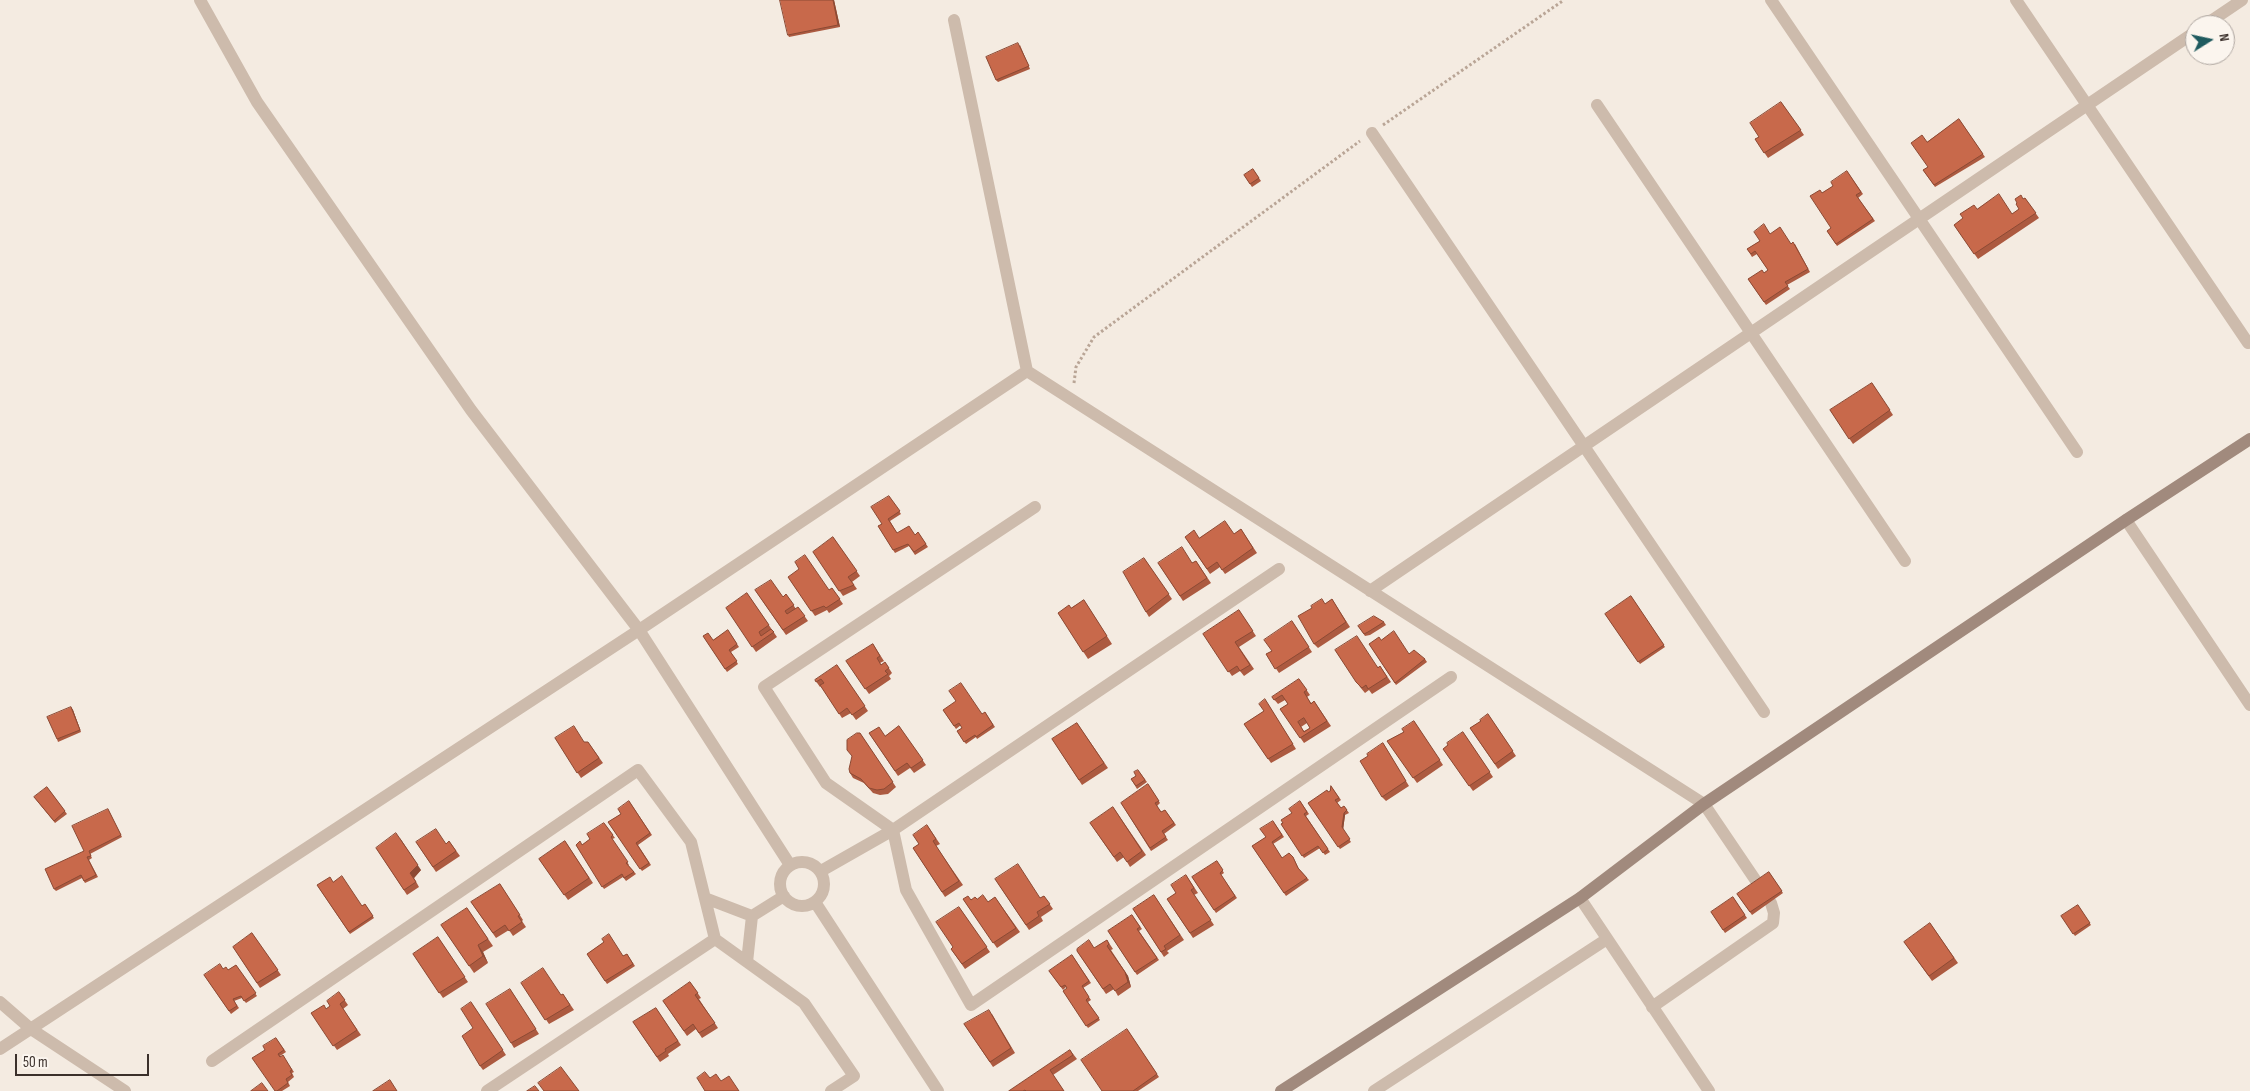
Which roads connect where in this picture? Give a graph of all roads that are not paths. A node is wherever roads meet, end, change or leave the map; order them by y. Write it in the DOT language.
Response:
graph roads {
  1 [pos="200,0"];
  2 [pos="1771,0"];
  3 [pos="2016,0"];
  4 [pos="2242,0"];
  5 [pos="2220,15"];
  6 [pos="954,20"];
  7 [pos="2185,39"];
  8 [pos="1597,105"];
  9 [pos="2087,105"];
  10 [pos="1372,132"];
  11 [pos="1919,219"];
  12 [pos="1751,333"];
  13 [pos="2248,343"];
  14 [pos="1027,371"];
  15 [pos="2250,439"];
  16 [pos="1584,446"];
  17 [pos="2077,452"];
  18 [pos="1035,507"];
  19 [pos="2126,520"];
  20 [pos="1905,561"];
  21 [pos="1279,569"];
  22 [pos="1370,591"];
  23 [pos="639,630"];
  24 [pos="1450,678"];
  25 [pos="2250,705"];
  26 [pos="1764,712"];
  27 [pos="1704,804"];
  28 [pos="893,830"];
  29 [pos="790,864"];
  30 [pos="820,871"];
  31 [pos="784,896"];
  32 [pos="705,898"];
  33 [pos="1580,898"];
  34 [pos="815,902"];
  35 [pos="752,916"];
  36 [pos="714,939"];
  37 [pos="1607,939"];
  38 [pos="747,962"];
  39 [pos="0,1002"];
  40 [pos="1652,1006"];
  41 [pos="31,1029"];
  42 [pos="0,1049"];
  43 [pos="212,1061"];
  44 [pos="125,1091"];
  45 [pos="487,1091"];
  46 [pos="831,1091"];
  47 [pos="938,1091"];
  48 [pos="1281,1091"];
  49 [pos="1374,1091"];
  50 [pos="1709,1091"];
  1 -- 23 [label="street"];
  2 -- 11 [label="street"];
  3 -- 9 [label="street"];
  4 -- 5 [label="street"];
  6 -- 14 [label="street"];
  7 -- 9 [label="street"];
  8 -- 12 [label="street"];
  9 -- 11 [label="street"];
  9 -- 13 [label="street"];
  10 -- 16 [label="street"];
  11 -- 12 [label="street"];
  11 -- 17 [label="street"];
  12 -- 16 [label="street"];
  12 -- 20 [label="street"];
  14 -- 22 [label="street"];
  14 -- 23 [label="street"];
  15 -- 19 [label="street"];
  16 -- 22 [label="street"];
  16 -- 26 [label="street"];
  18 -- 28 [label="street"];
  19 -- 25 [label="street"];
  19 -- 27 [label="street"];
  21 -- 28 [label="street"];
  22 -- 27 [label="street"];
  23 -- 29 [label="street"];
  23 -- 41 [label="street"];
  24 -- 28 [label="street"];
  27 -- 33 [label="street"];
  27 -- 40 [label="street"];
  28 -- 30 [label="street"];
  29 -- 30 [label="street"];
  29 -- 31 [label="street"];
  30 -- 34 [label="street"];
  31 -- 34 [label="street"];
  31 -- 35 [label="street"];
  32 -- 35 [label="street"];
  32 -- 36 [label="street"];
  32 -- 43 [label="street"];
  33 -- 37 [label="street"];
  33 -- 48 [label="street"];
  34 -- 47 [label="street"];
  35 -- 38 [label="street"];
  36 -- 38 [label="street"];
  36 -- 45 [label="street"];
  37 -- 40 [label="street"];
  37 -- 49 [label="street"];
  38 -- 46 [label="street"];
  39 -- 41 [label="street"];
  40 -- 50 [label="street"];
  41 -- 42 [label="street"];
  41 -- 44 [label="street"];
}
